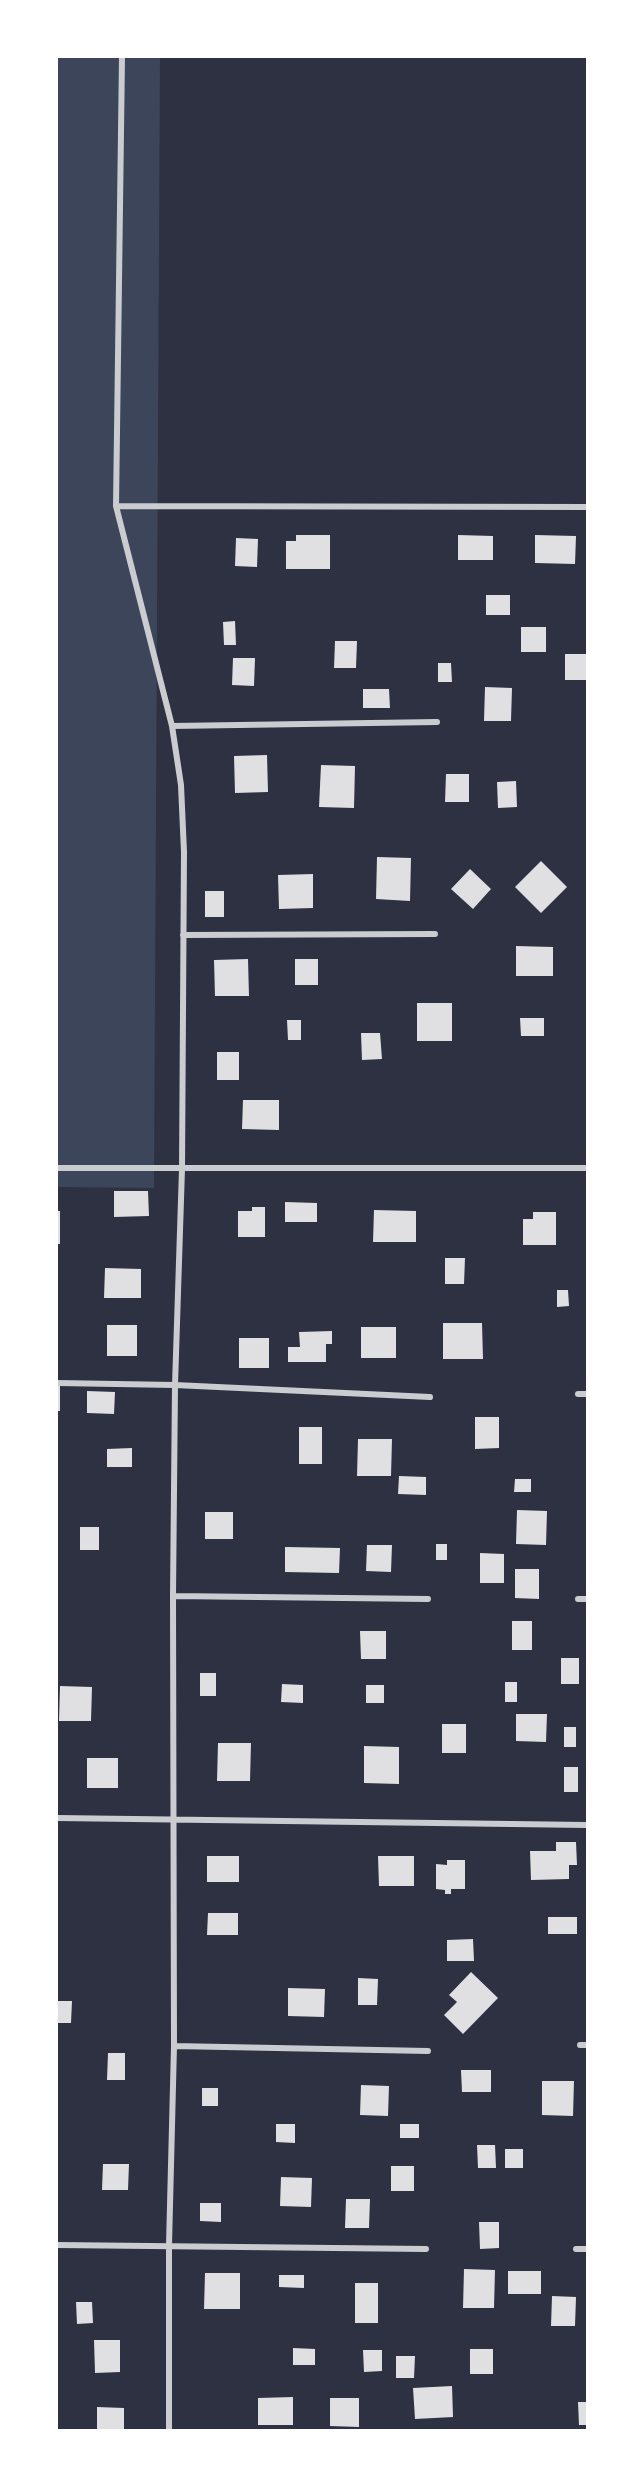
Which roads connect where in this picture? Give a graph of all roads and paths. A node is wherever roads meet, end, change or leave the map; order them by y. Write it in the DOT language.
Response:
graph roads {
  1 [pos="122,57"];
  2 [pos="117,506"];
  3 [pos="587,507"];
  4 [pos="437,722"];
  5 [pos="172,726"];
  6 [pos="435,934"];
  7 [pos="183,935"];
  8 [pos="587,1167"];
  9 [pos="57,1168"];
  10 [pos="182,1169"];
  11 [pos="57,1383"];
  12 [pos="175,1385"];
  13 [pos="578,1394"];
  14 [pos="587,1394"];
  15 [pos="429,1397"];
  16 [pos="173,1596"];
  17 [pos="429,1599"];
  18 [pos="578,1599"];
  19 [pos="587,1599"];
  20 [pos="57,1818"];
  21 [pos="174,1820"];
  22 [pos="587,1825"];
  23 [pos="174,2046"];
  24 [pos="429,2051"];
  25 [pos="57,2244"];
  26 [pos="170,2245"];
  27 [pos="426,2249"];
  28 [pos="576,2249"];
  29 [pos="587,2249"];
  30 [pos="170,2430"];
  1 -- 2 [label="street"];
  2 -- 3 [label="street"];
  2 -- 5 [label="street"];
  4 -- 5 [label="street"];
  5 -- 7 [label="street"];
  6 -- 7 [label="street"];
  7 -- 10 [label="street"];
  8 -- 10 [label="street"];
  9 -- 10 [label="street"];
  10 -- 12 [label="street"];
  11 -- 12 [label="street"];
  12 -- 15 [label="street"];
  12 -- 16 [label="street"];
  13 -- 14 [label="street"];
  16 -- 17 [label="street"];
  16 -- 21 [label="street"];
  18 -- 19 [label="street"];
  20 -- 21 [label="street"];
  21 -- 22 [label="street"];
  21 -- 23 [label="street"];
  23 -- 24 [label="street"];
  23 -- 26 [label="street"];
  25 -- 26 [label="street"];
  26 -- 27 [label="street"];
  26 -- 30 [label="street"];
  28 -- 29 [label="street"];
}
